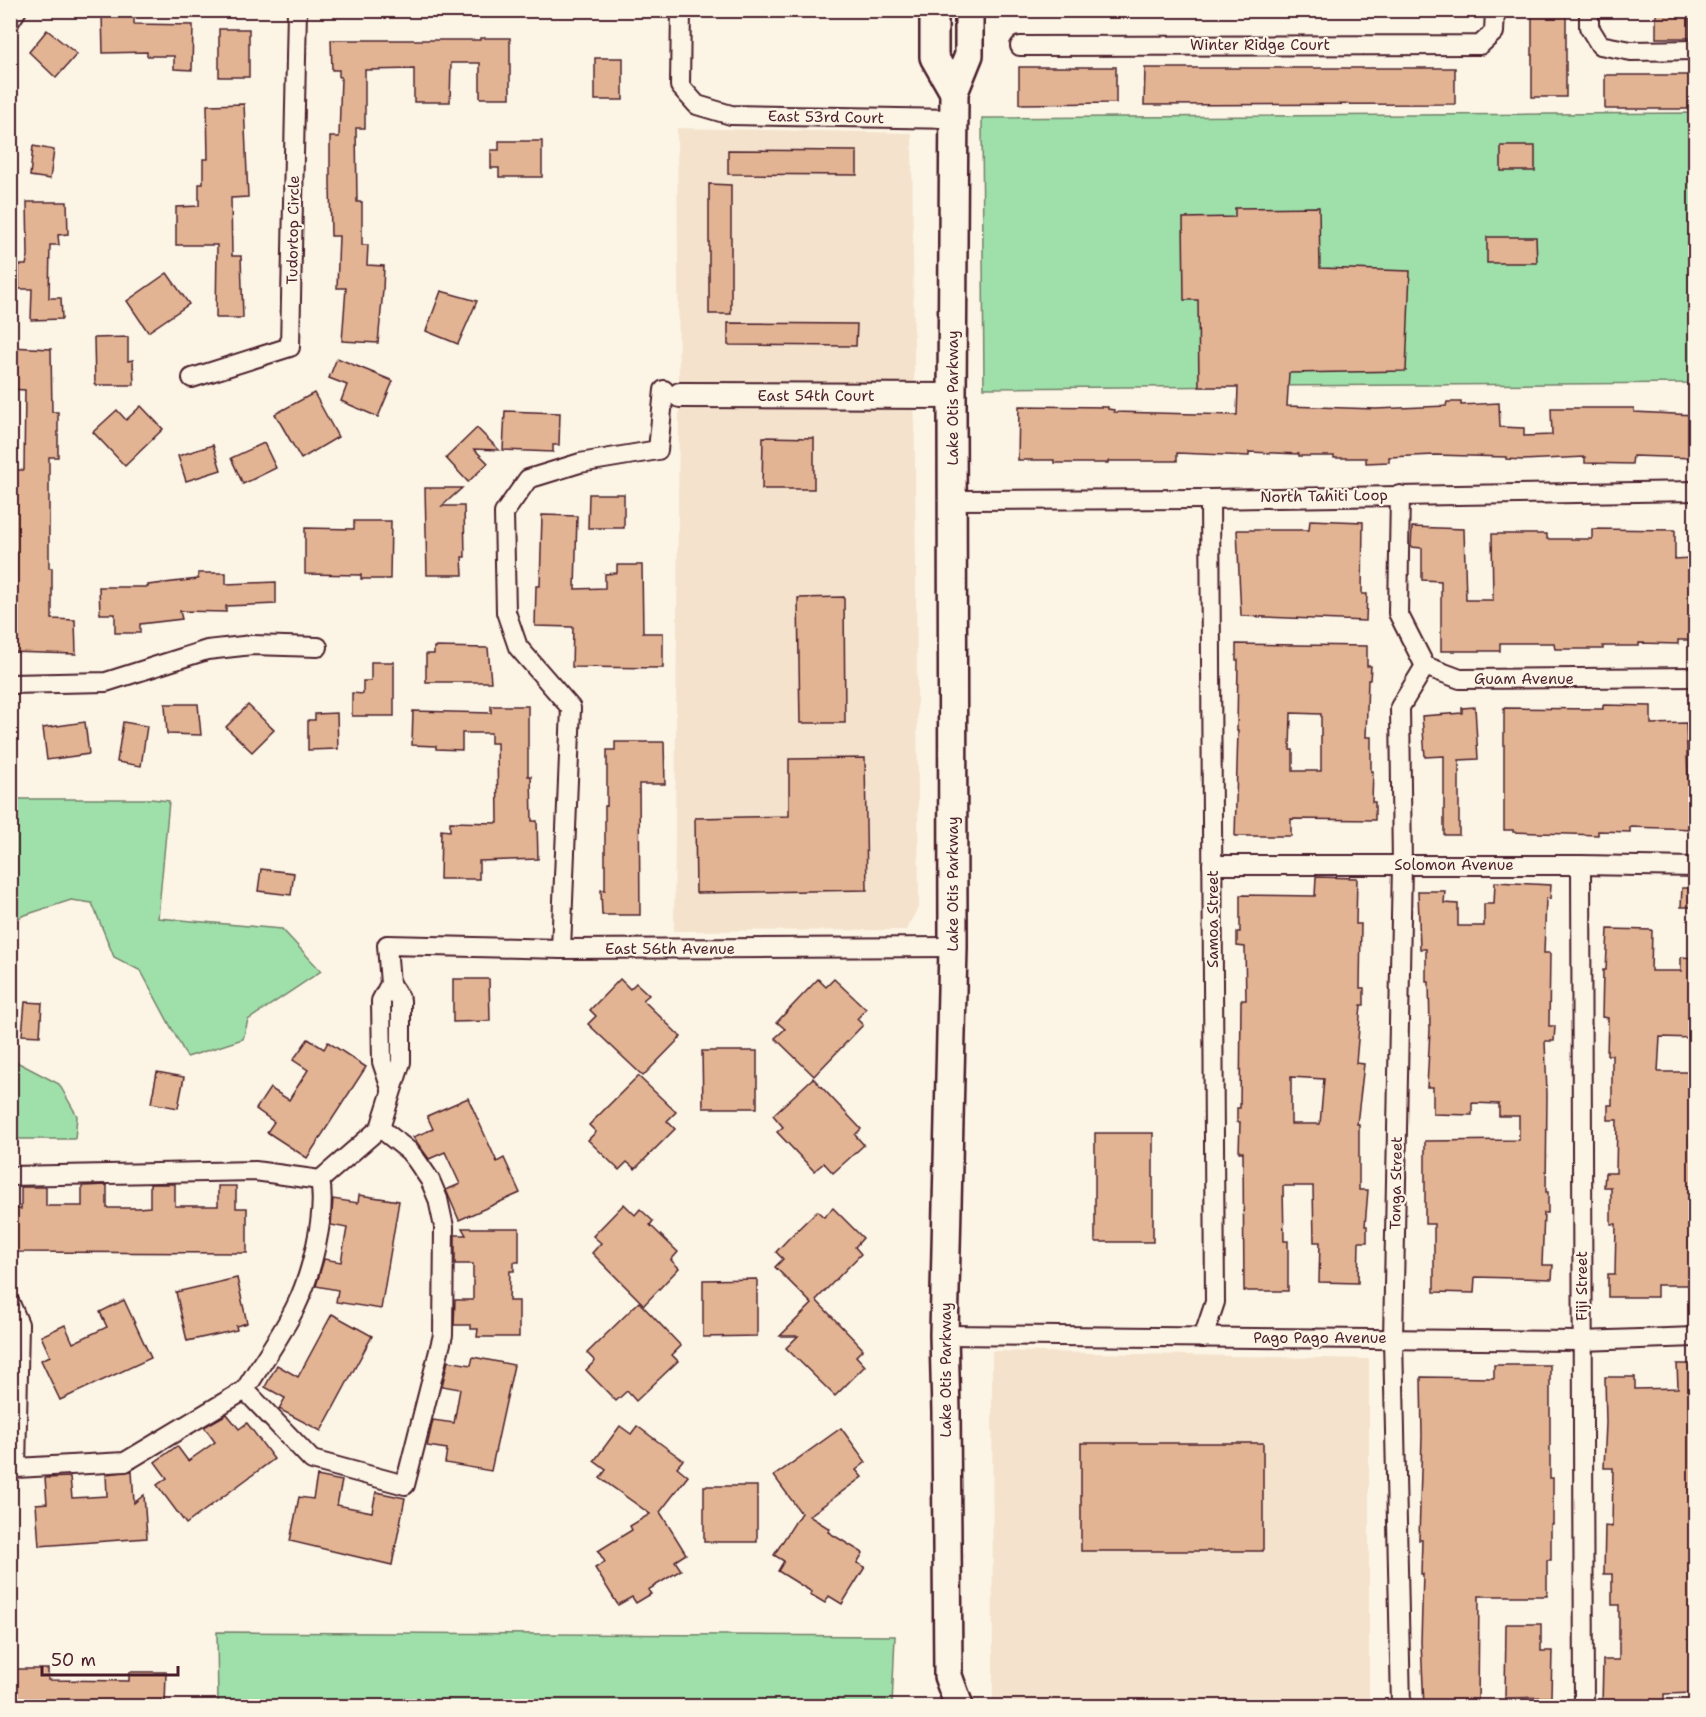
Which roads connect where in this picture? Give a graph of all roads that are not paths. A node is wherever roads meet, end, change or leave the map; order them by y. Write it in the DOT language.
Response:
graph roads {
  1 [pos="17,10"];
  2 [pos="297,10"];
  3 [pos="681,10"];
  4 [pos="934,10"];
  5 [pos="969,10"];
  6 [pos="1495,10"];
  7 [pos="1589,10"];
  8 [pos="10,21"];
  9 [pos="1020,46"];
  10 [pos="1695,51"];
  11 [pos="954,92"];
  12 [pos="955,119"];
  13 [pos="192,378"];
  14 [pos="672,392"];
  15 [pos="952,396"];
  16 [pos="1695,491"];
  17 [pos="1400,495"];
  18 [pos="1210,499"];
  19 [pos="953,500"];
  20 [pos="318,647"];
  21 [pos="1425,666"];
  22 [pos="1695,677"];
  23 [pos="10,684"];
  24 [pos="1212,865"];
  25 [pos="1402,865"];
  26 [pos="1581,865"];
  27 [pos="1695,867"];
  28 [pos="953,947"];
  29 [pos="561,950"];
  30 [pos="380,1128"];
  31 [pos="10,1176"];
  32 [pos="320,1180"];
  33 [pos="10,1303"];
  34 [pos="944,1335"];
  35 [pos="1695,1337"];
  36 [pos="1203,1338"];
  37 [pos="1394,1339"];
  38 [pos="1582,1341"];
  39 [pos="245,1390"];
  40 [pos="13,1468"];
  41 [pos="948,1676"];
  42 [pos="938,1707"];
  43 [pos="959,1707"];
  44 [pos="1401,1707"];
  45 [pos="1584,1707"];
  1 -- 8 [label="street"];
  2 -- 13 [label="street, Tudortop Circle"];
  3 -- 12 [label="street, East 53rd Court"];
  4 -- 11 [label="main road, Lake Otis Parkway"];
  5 -- 11 [label="main road, Lake Otis Parkway"];
  6 -- 9 [label="street, Winter Ridge Court"];
  7 -- 10 [label="street"];
  11 -- 12 [label="main road, Lake Otis Parkway"];
  12 -- 15 [label="main road, Lake Otis Parkway"];
  14 -- 15 [label="street, East 54th Court"];
  14 -- 29 [label="street"];
  15 -- 19 [label="main road, Lake Otis Parkway"];
  16 -- 17 [label="street, North Tahiti Loop"];
  17 -- 18 [label="street, North Tahiti Loop"];
  17 -- 21 [label="street"];
  18 -- 19 [label="street, North Tahiti Loop"];
  18 -- 24 [label="street, Samoa Street"];
  19 -- 28 [label="main road, Lake Otis Parkway"];
  20 -- 23 [label="street"];
  21 -- 22 [label="street, Guam Avenue"];
  21 -- 25 [label="street, Tonga Street"];
  24 -- 25 [label="street, Solomon Avenue"];
  24 -- 36 [label="street, Samoa Street"];
  25 -- 26 [label="street, Solomon Avenue"];
  25 -- 37 [label="street, Tonga Street"];
  26 -- 27 [label="street, Solomon Avenue"];
  26 -- 38 [label="street, Fiji Street"];
  28 -- 29 [label="street, East 56th Avenue"];
  28 -- 34 [label="main road, Lake Otis Parkway"];
  29 -- 30 [label="street, East 56th Avenue"];
  30 -- 32 [label="street"];
  30 -- 39 [label="street"];
  31 -- 32 [label="street"];
  32 -- 39 [label="street"];
  33 -- 40 [label="street"];
  34 -- 36 [label="street, Pago Pago Avenue"];
  34 -- 41 [label="main road, Lake Otis Parkway"];
  35 -- 38 [label="street, Pago Pago Avenue"];
  36 -- 37 [label="street, Pago Pago Avenue"];
  37 -- 38 [label="street, Pago Pago Avenue"];
  37 -- 44 [label="street, Tonga Street"];
  38 -- 45 [label="street, Fiji Street"];
  39 -- 40 [label="street"];
  41 -- 42 [label="main road, Lake Otis Parkway"];
  41 -- 43 [label="main road, Lake Otis Parkway"];
}
